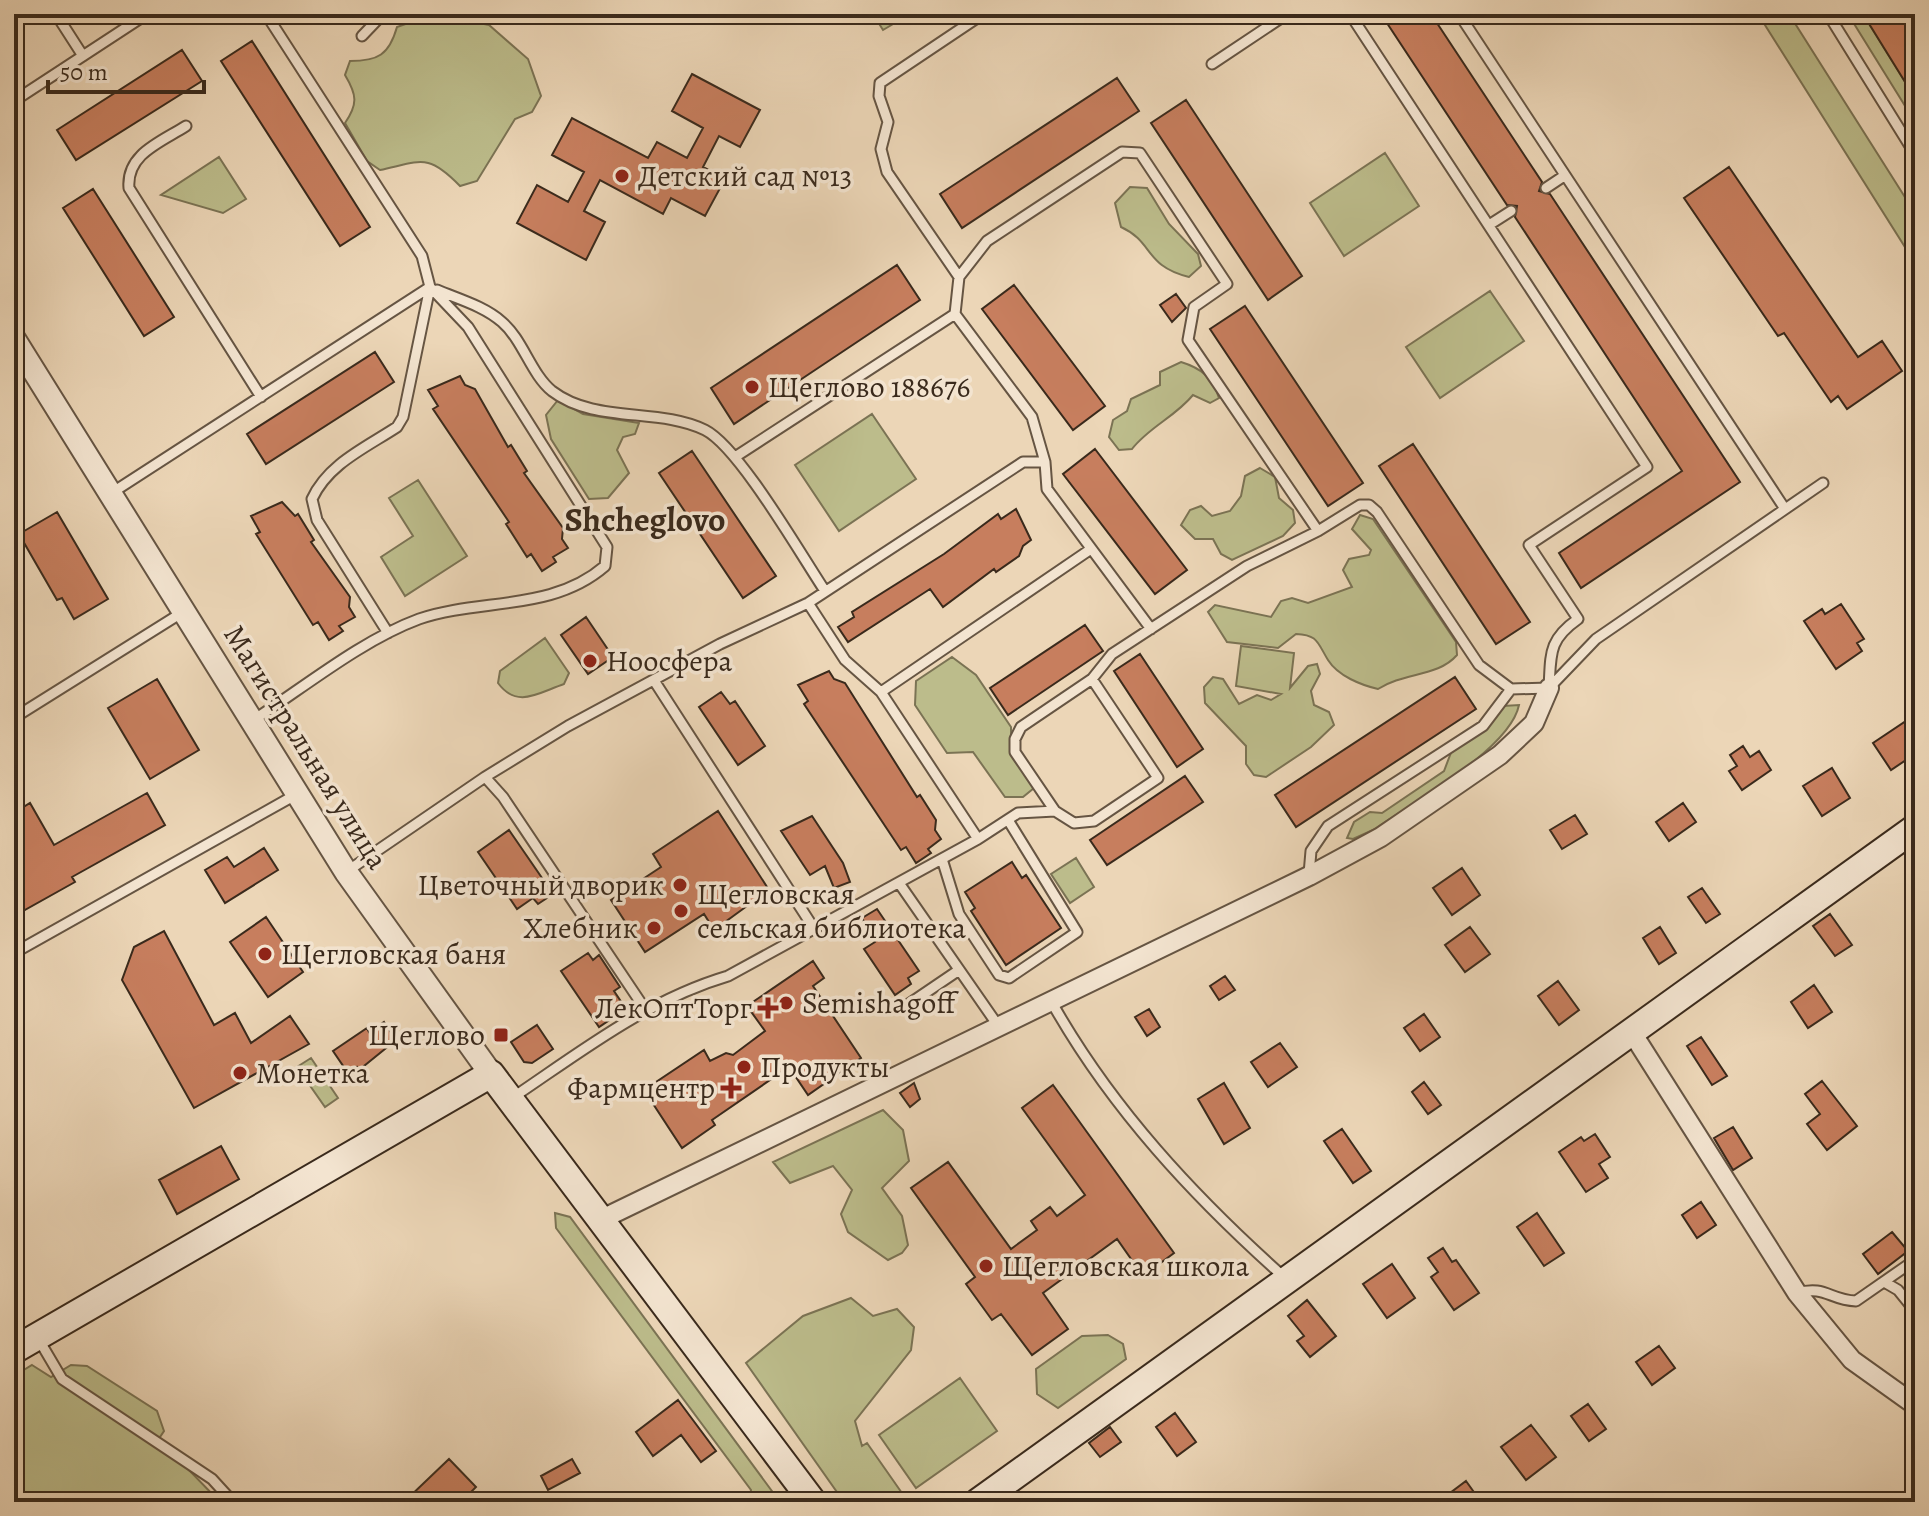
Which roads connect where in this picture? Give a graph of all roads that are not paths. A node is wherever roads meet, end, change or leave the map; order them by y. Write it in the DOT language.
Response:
graph roads {
  1 [pos="56,14"];
  2 [pos="147,14"];
  3 [pos="266,14"];
  4 [pos="383,14"];
  5 [pos="983,14"];
  6 [pos="1287,14"];
  7 [pos="1350,14"];
  8 [pos="1459,14"];
  9 [pos="1828,14"];
  10 [pos="362,36"];
  11 [pos="83,56"];
  12 [pos="1212,64"];
  13 [pos="14,101"];
  14 [pos="186,126"];
  15 [pos="1915,154"];
  16 [pos="1564,176"];
  17 [pos="1546,188"];
  18 [pos="1511,211"];
  19 [pos="1489,225"];
  20 [pos="959,277"];
  21 [pos="430,287"];
  22 [pos="955,314"];
  23 [pos="14,339"];
  24 [pos="261,397"];
  25 [pos="735,457"];
  26 [pos="1045,462"];
  27 [pos="1823,483"];
  28 [pos="110,494"];
  29 [pos="1785,509"];
  30 [pos="1318,531"];
  31 [pos="1091,549"];
  32 [pos="825,591"];
  33 [pos="808,603"];
  34 [pos="183,612"];
  35 [pos="1151,629"];
  36 [pos="388,633"];
  37 [pos="1092,679"];
  38 [pos="655,682"];
  39 [pos="1549,688"];
  40 [pos="1511,689"];
  41 [pos="881,692"];
  42 [pos="17,716"];
  43 [pos="252,721"];
  44 [pos="485,777"];
  45 [pos="297,794"];
  46 [pos="1055,811"];
  47 [pos="1008,820"];
  48 [pos="1915,828"];
  49 [pos="978,839"];
  50 [pos="942,859"];
  51 [pos="346,872"];
  52 [pos="1309,876"];
  53 [pos="899,883"];
  54 [pos="813,927"];
  55 [pos="14,953"];
  56 [pos="959,970"];
  57 [pos="1051,1001"];
  58 [pos="903,1008"];
  59 [pos="645,1009"];
  60 [pos="999,1027"];
  61 [pos="1631,1031"];
  62 [pos="491,1074"];
  63 [pos="509,1100"];
  64 [pos="600,1220"];
  65 [pos="1915,1260"];
  66 [pos="1287,1280"];
  67 [pos="1886,1283"];
  68 [pos="1797,1293"];
  69 [pos="1915,1311"];
  70 [pos="37,1337"];
  71 [pos="14,1350"];
  72 [pos="1915,1405"];
  73 [pos="233,1502"];
  74 [pos="813,1502"];
  75 [pos="978,1502"];
  1 -- 11 [label="lane"];
  2 -- 11 [label="lane"];
  3 -- 21 [label="lane"];
  4 -- 10 [label="lane"];
  5 -- 20 [label="lane"];
  6 -- 12 [label="lane"];
  7 -- 19 [label="lane"];
  8 -- 16 [label="lane"];
  9 -- 15 [label="lane"];
  11 -- 13 [label="lane"];
  14 -- 24 [label="lane"];
  16 -- 17 [label="lane"];
  16 -- 29 [label="lane"];
  18 -- 19 [label="lane"];
  19 -- 39 [label="lane"];
  20 -- 22 [label="lane"];
  20 -- 30 [label="lane"];
  21 -- 24 [label="lane"];
  21 -- 25 [label="lane"];
  21 -- 36 [label="lane"];
  21 -- 36 [label="lane"];
  22 -- 25 [label="lane"];
  22 -- 26 [label="lane"];
  23 -- 28 [label="street, Магистральная улица"];
  24 -- 28 [label="lane"];
  25 -- 32 [label="lane"];
  26 -- 31 [label="lane"];
  26 -- 32 [label="lane"];
  27 -- 29 [label="lane"];
  28 -- 34 [label="street, Магистральная улица"];
  29 -- 39 [label="lane"];
  30 -- 35 [label="lane"];
  30 -- 40 [label="lane"];
  31 -- 35 [label="lane"];
  31 -- 41 [label="lane"];
  32 -- 33 [label="lane"];
  33 -- 38 [label="lane"];
  33 -- 41 [label="lane"];
  34 -- 42 [label="lane"];
  34 -- 43 [label="street, Магистральная улица"];
  35 -- 37 [label="lane"];
  36 -- 43 [label="lane"];
  37 -- 46 [label="lane"];
  37 -- 46 [label="lane"];
  38 -- 44 [label="lane"];
  38 -- 54 [label="lane"];
  39 -- 40 [label="lane"];
  39 -- 52 [label="street"];
  40 -- 52 [label="lane"];
  41 -- 49 [label="lane"];
  43 -- 45 [label="street, Магистральная улица"];
  44 -- 51 [label="lane"];
  44 -- 59 [label="lane"];
  45 -- 51 [label="street, Магистральная улица"];
  45 -- 55 [label="lane"];
  46 -- 47 [label="lane"];
  47 -- 49 [label="lane"];
  47 -- 50 [label="lane"];
  48 -- 61 [label="main road"];
  49 -- 50 [label="lane"];
  50 -- 53 [label="lane"];
  51 -- 62 [label="street, Магистральная улица"];
  52 -- 57 [label="street"];
  53 -- 54 [label="lane"];
  53 -- 56 [label="lane"];
  54 -- 59 [label="lane"];
  56 -- 58 [label="lane"];
  56 -- 60 [label="lane"];
  57 -- 60 [label="street"];
  57 -- 66 [label="lane"];
  59 -- 63 [label="lane"];
  60 -- 64 [label="street"];
  61 -- 66 [label="main road"];
  61 -- 68 [label="street"];
  62 -- 63 [label="main road, Магистральная улица"];
  62 -- 70 [label="main road"];
  63 -- 64 [label="main road, Магистральная улица"];
  64 -- 74 [label="main road, Магистральная улица"];
  65 -- 67 [label="lane"];
  66 -- 75 [label="main road"];
  67 -- 68 [label="lane"];
  67 -- 69 [label="lane"];
  68 -- 72 [label="street"];
  70 -- 71 [label="main road"];
  70 -- 73 [label="lane"];
}
